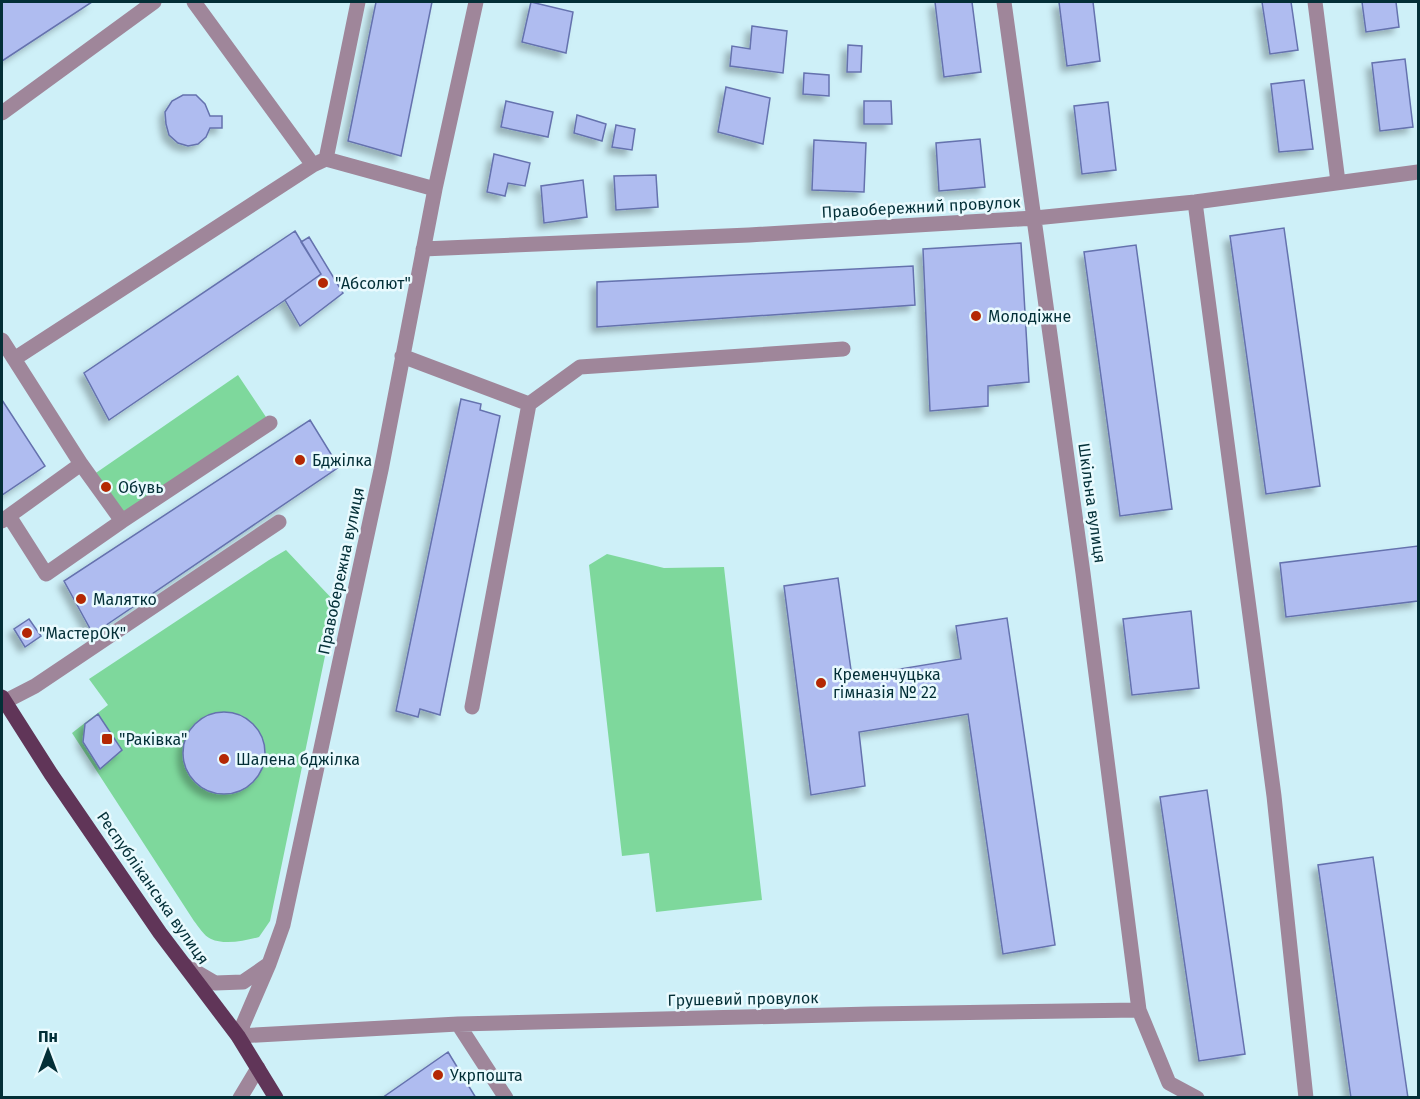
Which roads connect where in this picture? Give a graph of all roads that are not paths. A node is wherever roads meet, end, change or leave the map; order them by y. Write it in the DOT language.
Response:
graph roads {
  1 [pos="154,2"];
  2 [pos="194,2"];
  3 [pos="358,2"];
  4 [pos="476,2"];
  5 [pos="1004,2"];
  6 [pos="1315,2"];
  7 [pos="2,113"];
  8 [pos="320,162"];
  9 [pos="1419,172"];
  10 [pos="1338,182"];
  11 [pos="435,189"];
  12 [pos="1195,202"];
  13 [pos="1035,218"];
  14 [pos="423,249"];
  15 [pos="2,340"];
  16 [pos="843,349"];
  17 [pos="402,356"];
  18 [pos="14,359"];
  19 [pos="529,404"];
  20 [pos="270,423"];
  21 [pos="81,464"];
  22 [pos="5,518"];
  23 [pos="122,521"];
  24 [pos="279,522"];
  25 [pos="2,700"];
  26 [pos="472,707"];
  27 [pos="268,964"];
  28 [pos="186,966"];
  29 [pos="1139,1010"];
  30 [pos="458,1024"];
  31 [pos="238,1036"];
  32 [pos="258,1068"];
  33 [pos="240,1098"];
  34 [pos="276,1098"];
  35 [pos="506,1098"];
  36 [pos="1197,1098"];
  37 [pos="1306,1098"];
  1 -- 7 [label="street"];
  2 -- 8 [label="street"];
  3 -- 8 [label="street"];
  4 -- 11 [label="street, Правобережна вулиця"];
  5 -- 13 [label="street, Шкільна вулиця"];
  6 -- 10 [label="street"];
  8 -- 11 [label="street"];
  8 -- 18 [label="street"];
  9 -- 10 [label="street, Правобережний провулок"];
  10 -- 12 [label="street, Правобережний провулок"];
  11 -- 14 [label="street, Правобережна вулиця"];
  12 -- 13 [label="street, Правобережний провулок"];
  12 -- 37 [label="street"];
  13 -- 14 [label="street, Правобережний провулок"];
  13 -- 29 [label="street, Шкільна вулиця"];
  14 -- 17 [label="street, Правобережна вулиця"];
  15 -- 18 [label="street"];
  16 -- 19 [label="street"];
  17 -- 19 [label="street"];
  17 -- 27 [label="street, Правобережна вулиця"];
  18 -- 21 [label="street"];
  19 -- 26 [label="street"];
  20 -- 23 [label="street"];
  21 -- 22 [label="street"];
  21 -- 23 [label="street"];
  22 -- 23 [label="street"];
  24 -- 25 [label="street"];
  25 -- 28 [label="main road, Республіканська вулиця"];
  27 -- 28 [label="street"];
  27 -- 31 [label="street, Правобережна вулиця"];
  28 -- 31 [label="main road, Республіканська вулиця"];
  29 -- 30 [label="street, Грушевий провулок"];
  29 -- 36 [label="street"];
  30 -- 31 [label="street, Грушевий провулок"];
  30 -- 35 [label="street"];
  31 -- 32 [label="main road, Республіканська вулиця"];
  32 -- 33 [label="street"];
  32 -- 34 [label="main road, Республіканська вулиця"];
}
